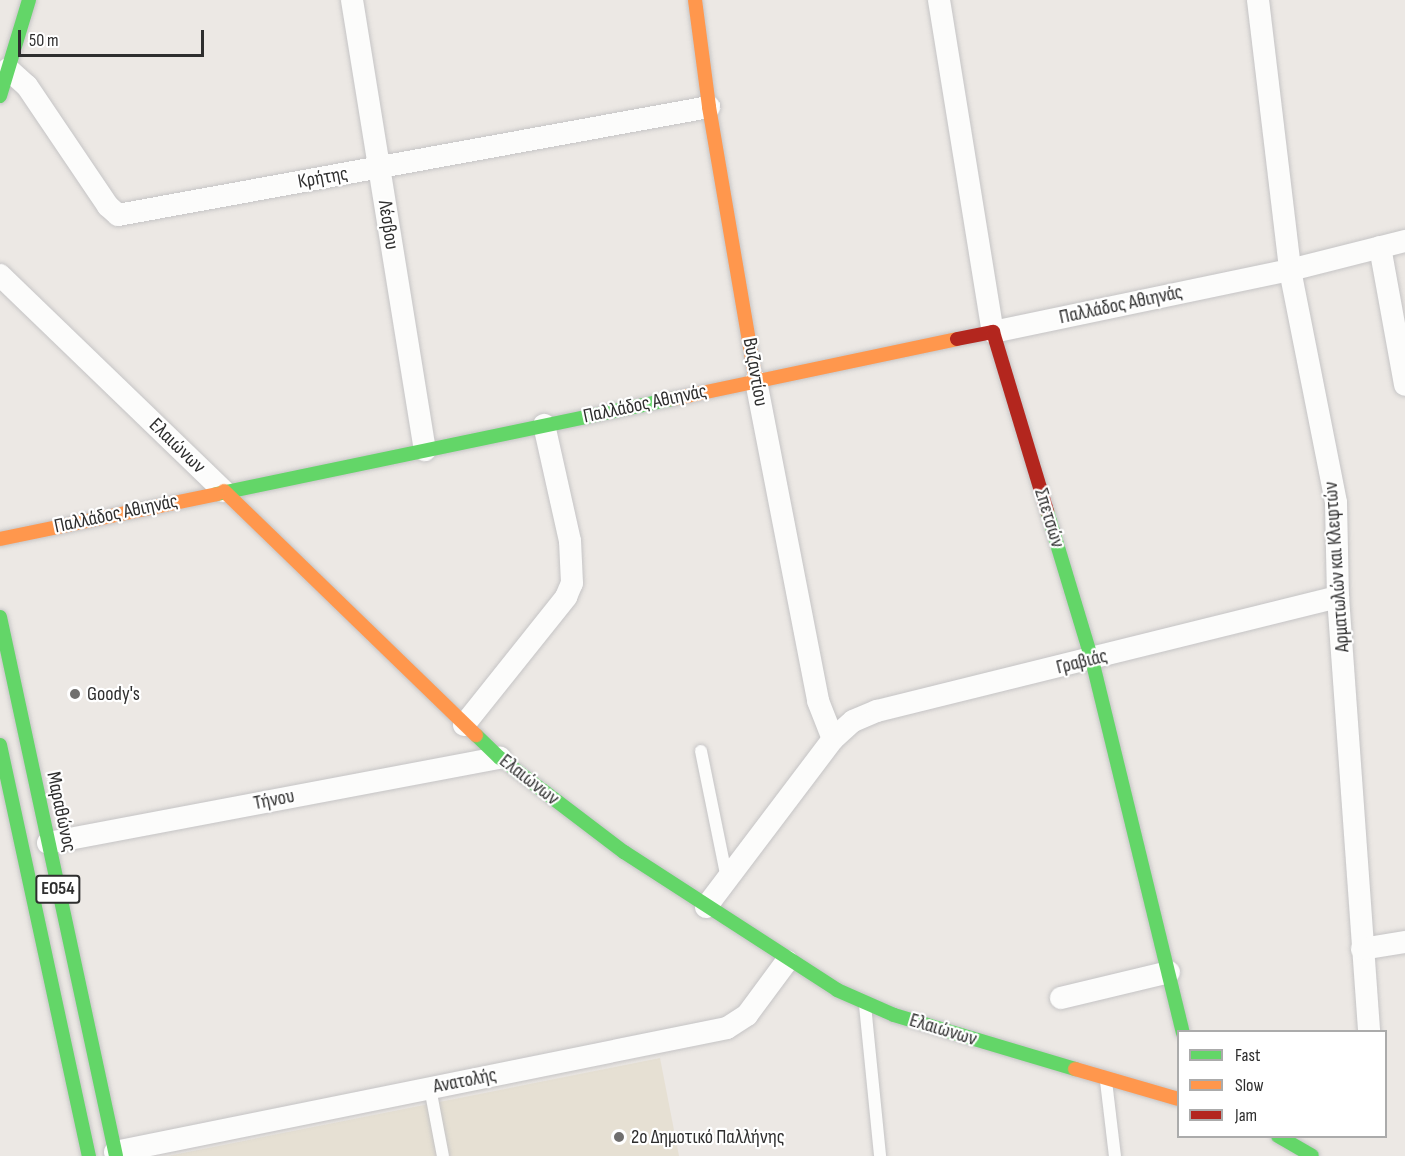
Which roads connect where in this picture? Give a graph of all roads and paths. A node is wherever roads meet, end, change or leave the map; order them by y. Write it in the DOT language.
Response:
graph roads {
  1 [pos="29,0"];
  2 [pos="352,0"];
  3 [pos="695,0"];
  4 [pos="939,0"];
  5 [pos="1258,0"];
  6 [pos="8,69"];
  7 [pos="0,96"];
  8 [pos="709,107"];
  9 [pos="378,168"];
  10 [pos="1405,241"];
  11 [pos="1380,246"];
  12 [pos="1290,270"];
  13 [pos="0,275"];
  14 [pos="993,332"];
  15 [pos="756,381"];
  16 [pos="1405,386"];
  17 [pos="544,425"];
  18 [pos="425,450"];
  19 [pos="224,491"];
  20 [pos="0,539"];
  21 [pos="1338,597"];
  22 [pos="0,617"];
  23 [pos="1092,660"];
  24 [pos="464,725"];
  25 [pos="833,739"];
  26 [pos="0,745"];
  27 [pos="701,751"];
  28 [pos="500,758"];
  29 [pos="48,843"];
  30 [pos="727,880"];
  31 [pos="706,907"];
  32 [pos="1405,942"];
  33 [pos="1362,949"];
  34 [pos="787,961"];
  35 [pos="1168,972"];
  36 [pos="1061,998"];
  37 [pos="865,1004"];
  38 [pos="1182,1030"];
  39 [pos="1369,1030"];
  40 [pos="1106,1080"];
  41 [pos="430,1088"];
  42 [pos="1177,1098"];
  43 [pos="1288,1138"];
  44 [pos="115,1154"];
  45 [pos="88,1156"];
  46 [pos="443,1156"];
  47 [pos="880,1156"];
  48 [pos="1115,1156"];
  49 [pos="1312,1156"];
  1 -- 6 [label="main road"];
  2 -- 9 [label="street, Λέσβου"];
  3 -- 8 [label="main road, Βυζαντίου"];
  4 -- 14 [label="street, Σπετσών"];
  5 -- 12 [label="street, Αρματωλών και Κλεφτών"];
  6 -- 7 [label="main road"];
  6 -- 9 [label="street, Κρήτης"];
  8 -- 9 [label="street, Κρήτης"];
  8 -- 15 [label="main road, Βυζαντίου"];
  9 -- 18 [label="street, Λέσβου"];
  10 -- 11 [label="street, Παλλάδος Αθιηνάς"];
  11 -- 12 [label="street, Παλλάδος Αθιηνάς"];
  11 -- 16 [label="street"];
  12 -- 14 [label="street, Παλλάδος Αθιηνάς"];
  12 -- 21 [label="street, Αρματωλών και Κλεφτών"];
  13 -- 19 [label="street, Ελαιώνων"];
  14 -- 15 [label="main road, Παλλάδος Αθιηνάς"];
  14 -- 23 [label="main road, Σπετσών"];
  15 -- 17 [label="main road, Παλλάδος Αθιηνάς"];
  15 -- 25 [label="street, Βυζαντίου"];
  17 -- 18 [label="main road, Παλλάδος Αθιηνάς"];
  17 -- 24 [label="street"];
  18 -- 19 [label="main road, Παλλάδος Αθιηνάς"];
  19 -- 20 [label="main road, Παλλάδος Αθιηνάς"];
  19 -- 24 [label="main road, Ελαιώνων"];
  21 -- 23 [label="street, Γραβιάς"];
  21 -- 33 [label="street, Αρματωλών και Κλεφτών"];
  22 -- 29 [label="main road, Μαραθώνος / ΕΟ54"];
  23 -- 25 [label="street, Γραβιάς"];
  23 -- 35 [label="main road, Σπετσών"];
  24 -- 28 [label="main road, Ελαιώνων"];
  25 -- 30 [label="street"];
  26 -- 45 [label="main road, ΕΟ54"];
  27 -- 30 [label="lane"];
  28 -- 29 [label="street, Τήνου"];
  28 -- 31 [label="main road, Ελαιώνων"];
  29 -- 44 [label="main road, Μαραθώνος / ΕΟ54"];
  30 -- 31 [label="street"];
  31 -- 34 [label="main road, Ελαιώνων"];
  32 -- 33 [label="street"];
  33 -- 39 [label="street, Αρματωλών και Κλεφτών"];
  34 -- 37 [label="main road, Ελαιώνων"];
  34 -- 41 [label="street, Ανατολής"];
  35 -- 36 [label="street"];
  35 -- 38 [label="main road, Σπετσών"];
  37 -- 40 [label="main road, Ελαιώνων"];
  37 -- 47 [label="lane"];
  40 -- 42 [label="main road, Ελαιώνων"];
  40 -- 48 [label="lane"];
  41 -- 44 [label="street, Ανατολής"];
  41 -- 46 [label="lane"];
  43 -- 49 [label="main road"];
}
